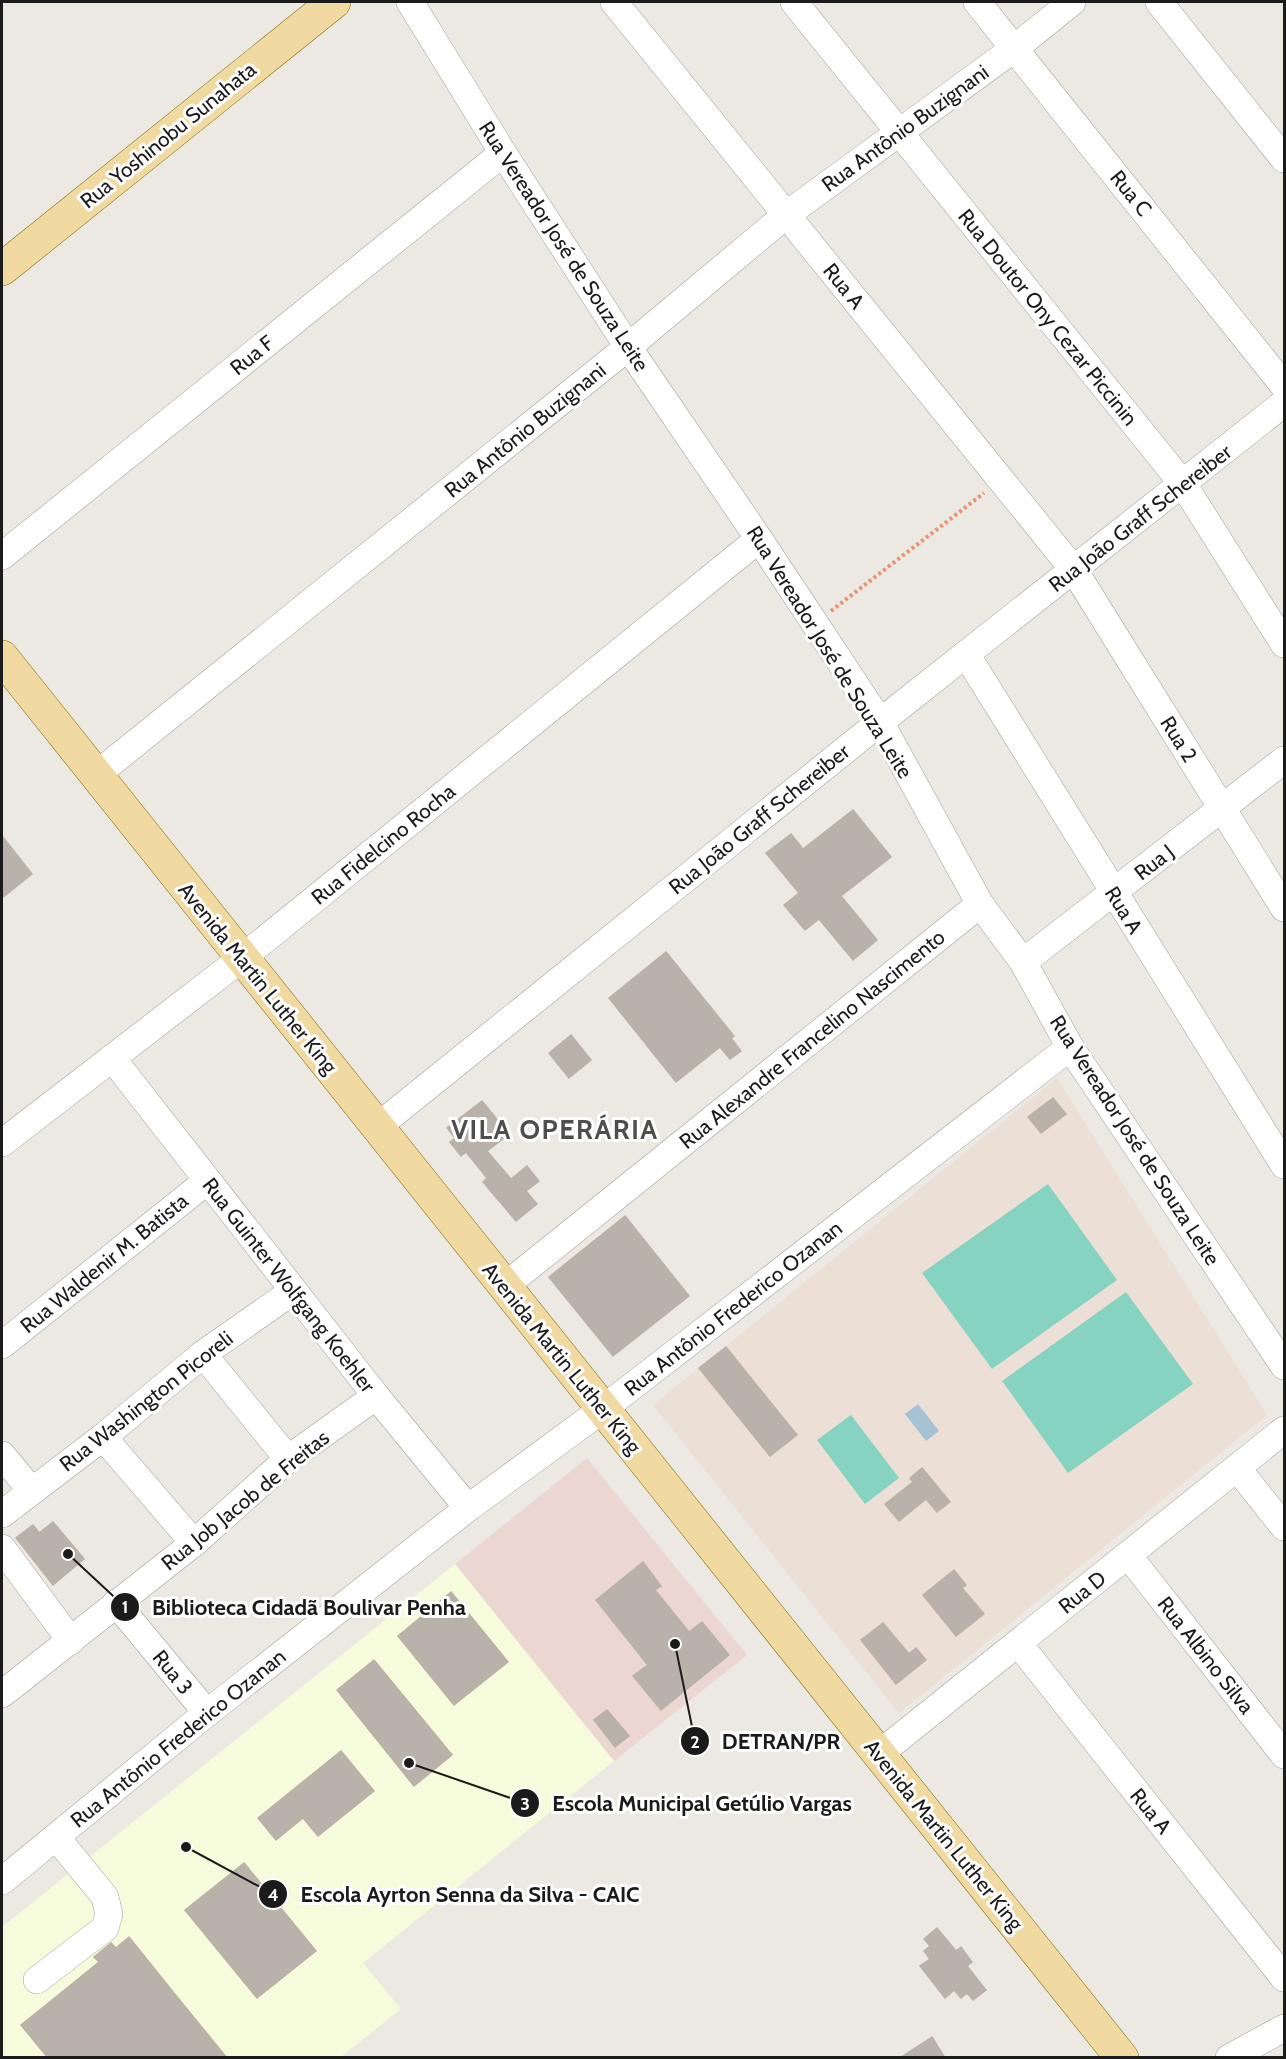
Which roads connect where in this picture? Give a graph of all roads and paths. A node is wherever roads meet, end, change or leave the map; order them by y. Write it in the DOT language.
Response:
graph roads {
  1 [pos="334,2"];
  2 [pos="410,2"];
  3 [pos="614,2"];
  4 [pos="794,2"];
  5 [pos="977,2"];
  6 [pos="1072,2"];
  7 [pos="1159,2"];
  8 [pos="1015,48"];
  9 [pos="900,132"];
  10 [pos="503,153"];
  11 [pos="1284,159"];
  12 [pos="786,215"];
  13 [pos="2,269"];
  14 [pos="628,347"];
  15 [pos="1284,386"];
  16 [pos="1284,403"];
  17 [pos="1002,480"];
  18 [pos="1183,484"];
  19 [pos="759,539"];
  20 [pos="2,556"];
  21 [pos="1074,570"];
  22 [pos="814,623"];
  23 [pos="1284,644"];
  24 [pos="966,654"];
  25 [pos="2,657"];
  26 [pos="880,722"];
  27 [pos="1284,760"];
  28 [pos="96,775"];
  29 [pos="1223,809"];
  30 [pos="1113,893"];
  31 [pos="980,904"];
  32 [pos="1284,908"];
  33 [pos="242,958"];
  34 [pos="1023,962"];
  35 [pos="1070,1047"];
  36 [pos="112,1058"];
  37 [pos="377,1127"];
  38 [pos="2,1143"];
  39 [pos="1284,1165"];
  40 [pos="207,1181"];
  41 [pos="505,1286"];
  42 [pos="293,1291"];
  43 [pos="1276,1330"];
  44 [pos="2,1346"];
  45 [pos="203,1354"];
  46 [pos="1284,1366"];
  47 [pos="376,1396"];
  48 [pos="603,1409"];
  49 [pos="1284,1430"];
  50 [pos="103,1437"];
  51 [pos="2,1455"];
  52 [pos="288,1459"];
  53 [pos="1237,1468"];
  54 [pos="31,1490"];
  55 [pos="468,1508"];
  56 [pos="2,1514"];
  57 [pos="1284,1527"];
  58 [pos="194,1543"];
  59 [pos="2,1548"];
  60 [pos="1128,1555"];
  61 [pos="116,1603"];
  62 [pos="71,1641"];
  63 [pos="1017,1643"];
  64 [pos="2,1694"];
  65 [pos="207,1713"];
  66 [pos="879,1754"];
  67 [pos="1284,1755"];
  68 [pos="56,1837"];
  69 [pos="2,1881"];
  70 [pos="1284,1978"];
  71 [pos="37,1980"];
  72 [pos="1284,2028"];
  73 [pos="1122,2058"];
  74 [pos="1229,2058"];
  1 -- 13 [label="main road, Rua Yoshinobu Sunahata"];
  2 -- 10 [label="street, Rua Vereador José de Souza Leite"];
  3 -- 12 [label="street, Rua A"];
  4 -- 9 [label="street, Rua Doutor Ony Cezar Piccinin"];
  5 -- 8 [label="street, Rua C"];
  6 -- 8 [label="street, Rua Antônio Buzignani"];
  7 -- 11 [label="street"];
  8 -- 9 [label="street, Rua Antônio Buzignani"];
  8 -- 15 [label="street, Rua C"];
  9 -- 12 [label="street, Rua Antônio Buzignani"];
  9 -- 18 [label="street, Rua Doutor Ony Cezar Piccinin"];
  10 -- 14 [label="street, Rua Vereador José de Souza Leite"];
  10 -- 20 [label="street, Rua F"];
  12 -- 14 [label="street, Rua Antônio Buzignani"];
  12 -- 17 [label="street, Rua A"];
  14 -- 19 [label="street, Rua Vereador José de Souza Leite"];
  14 -- 28 [label="street, Rua Antônio Buzignani"];
  16 -- 18 [label="street, Rua João Graff Schereiber"];
  17 -- 21 [label="street, Rua A"];
  17 -- 22 [label="path"];
  18 -- 21 [label="street, Rua João Graff Schereiber"];
  18 -- 23 [label="street, Rua Doutor Ony Cezar Piccinin"];
  19 -- 22 [label="street, Rua Vereador José de Souza Leite"];
  19 -- 33 [label="street, Rua Fidelcino Rocha"];
  21 -- 24 [label="street, Rua João Graff Schereiber"];
  21 -- 29 [label="street, Rua 2"];
  22 -- 26 [label="street, Rua Vereador José de Souza Leite"];
  24 -- 26 [label="street, Rua João Graff Schereiber"];
  24 -- 30 [label="street, Rua A"];
  25 -- 28 [label="main road, Avenida Martin Luther King"];
  26 -- 31 [label="street, Rua Vereador José de Souza Leite"];
  26 -- 37 [label="street, Rua João Graff Schereiber"];
  27 -- 29 [label="street, Rua J"];
  28 -- 33 [label="main road, Avenida Martin Luther King"];
  29 -- 30 [label="street, Rua J"];
  29 -- 32 [label="street, Rua 2"];
  30 -- 34 [label="street, Rua J"];
  30 -- 39 [label="street, Rua A"];
  31 -- 34 [label="street, Rua Vereador José de Souza Leite"];
  31 -- 41 [label="street, Rua Alexandre Francelino Nascimento"];
  33 -- 36 [label="street, Rua Fidelcino Rocha"];
  33 -- 37 [label="main road, Avenida Martin Luther King"];
  34 -- 35 [label="street, Rua Vereador José de Souza Leite"];
  35 -- 43 [label="street, Rua Vereador José de Souza Leite"];
  35 -- 48 [label="street, Rua Antônio Frederico Ozanan"];
  36 -- 38 [label="street, Rua Fidelcino Rocha"];
  36 -- 40 [label="street, Rua Guinter Wolfgang Koehler"];
  37 -- 41 [label="main road, Avenida Martin Luther King"];
  40 -- 42 [label="street, Rua Guinter Wolfgang Koehler"];
  40 -- 44 [label="street, Rua Waldenir M. Batista"];
  41 -- 48 [label="main road, Avenida Martin Luther King"];
  42 -- 45 [label="street, Rua Washington Picoreli"];
  42 -- 47 [label="street, Rua Guinter Wolfgang Koehler"];
  43 -- 46 [label="street, Rua Vereador José de Souza Leite"];
  45 -- 50 [label="street, Rua Washington Picoreli"];
  45 -- 52 [label="street"];
  47 -- 52 [label="street, Rua Job Jacob de Freitas"];
  47 -- 55 [label="street, Rua Guinter Wolfgang Koehler"];
  48 -- 55 [label="street, Rua Antônio Frederico Ozanan"];
  48 -- 66 [label="main road, Avenida Martin Luther King"];
  49 -- 53 [label="street, Rua D"];
  50 -- 54 [label="street, Rua Washington Picoreli"];
  50 -- 58 [label="street"];
  51 -- 54 [label="street"];
  52 -- 58 [label="street, Rua Job Jacob de Freitas"];
  53 -- 57 [label="street"];
  53 -- 60 [label="street, Rua D"];
  54 -- 56 [label="street, Rua Washington Picoreli"];
  55 -- 65 [label="street, Rua Antônio Frederico Ozanan"];
  58 -- 61 [label="street, Rua Job Jacob de Freitas"];
  59 -- 62 [label="street"];
  60 -- 63 [label="street, Rua D"];
  60 -- 67 [label="street, Rua Albino Silva"];
  61 -- 62 [label="street, Rua Job Jacob de Freitas"];
  61 -- 65 [label="street, Rua 3"];
  62 -- 64 [label="street, Rua Job Jacob de Freitas"];
  63 -- 66 [label="street, Rua D"];
  63 -- 70 [label="street, Rua A"];
  65 -- 68 [label="street, Rua Antônio Frederico Ozanan"];
  66 -- 73 [label="main road, Avenida Martin Luther King"];
  68 -- 69 [label="street, Rua Antônio Frederico Ozanan"];
  68 -- 71 [label="street"];
  72 -- 74 [label="street"];
}
